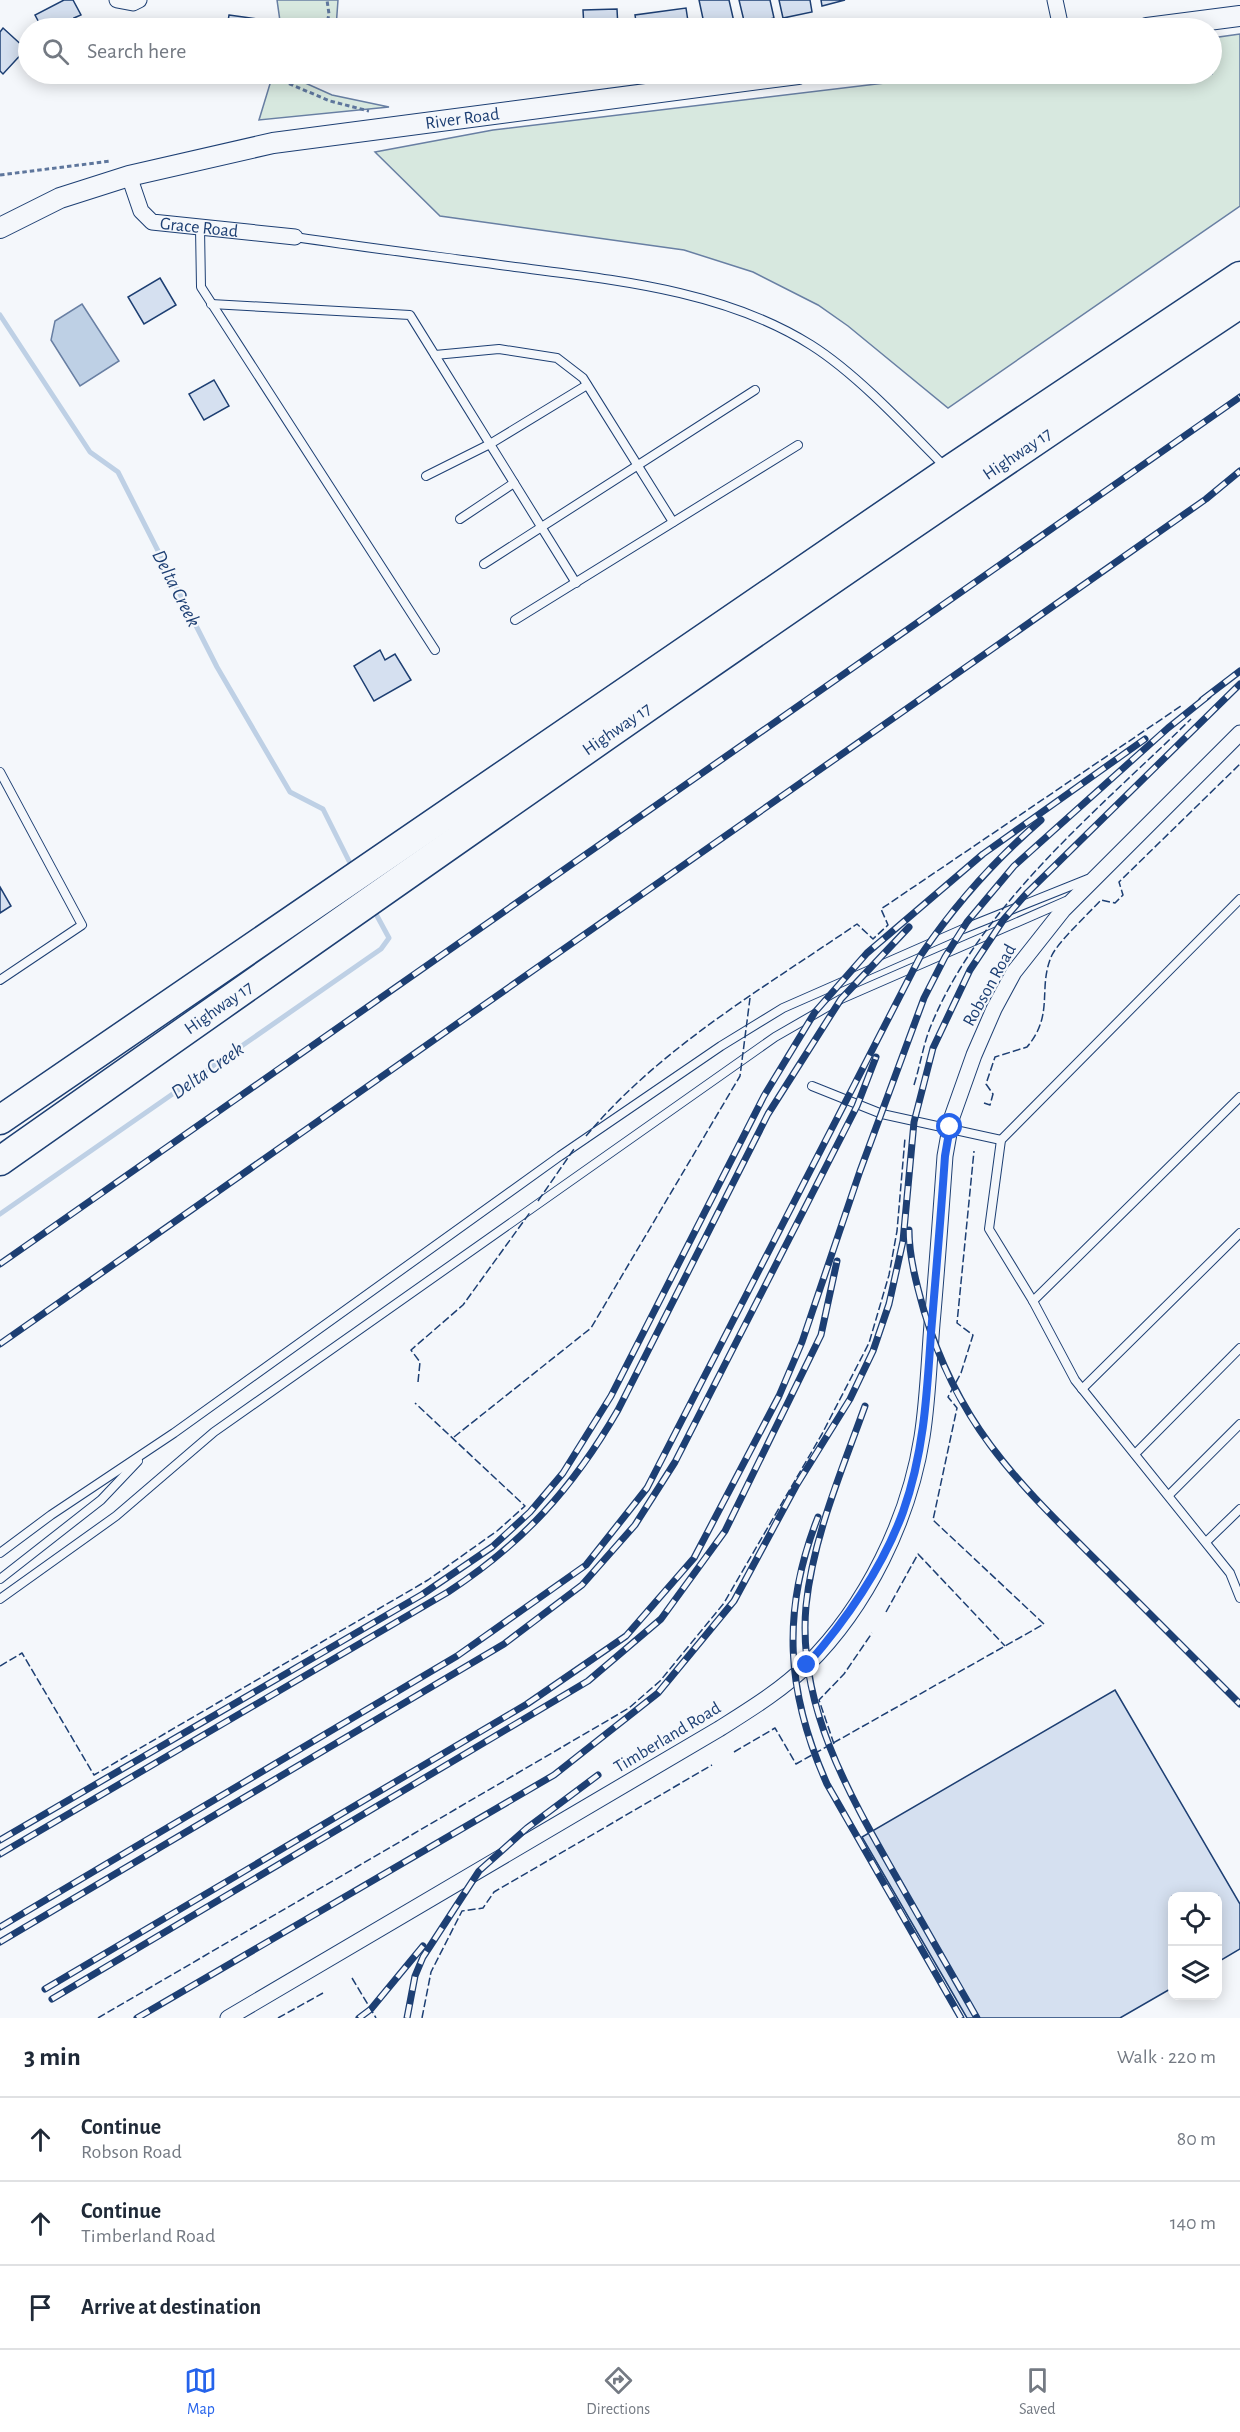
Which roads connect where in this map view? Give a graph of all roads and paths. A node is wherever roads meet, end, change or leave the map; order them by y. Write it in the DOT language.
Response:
graph roads {
  1 [pos="117,0"];
  2 [pos="139,0"];
  3 [pos="327,0"];
  4 [pos="1055,0"];
  5 [pos="1240,16"];
  6 [pos="328,18"];
  7 [pos="1059,18"];
  8 [pos="1222,18"];
  9 [pos="290,84"];
  10 [pos="721,84"];
  11 [pos="376,113"];
  12 [pos="87,165"];
  13 [pos="0,175"];
  14 [pos="129,176"];
  15 [pos="0,228"];
  16 [pos="200,228"];
  17 [pos="295,237"];
  18 [pos="1240,276"];
  19 [pos="212,304"];
  20 [pos="1240,304"];
  21 [pos="435,355"];
  22 [pos="587,385"];
  23 [pos="755,390"];
  24 [pos="490,444"];
  25 [pos="798,445"];
  26 [pos="637,466"];
  27 [pos="948,470"];
  28 [pos="426,476"];
  29 [pos="514,483"];
  30 [pos="460,519"];
  31 [pos="673,522"];
  32 [pos="541,527"];
  33 [pos="484,564"];
  34 [pos="576,583"];
  35 [pos="515,620"];
  36 [pos="435,650"];
  37 [pos="1240,734"];
  38 [pos="0,772"];
  39 [pos="1097,875"];
  40 [pos="1075,897"];
  41 [pos="1240,900"];
  42 [pos="0,980"];
  43 [pos="812,1086"];
  44 [pos="1240,1097"];
  45 [pos="0,1120"];
  46 [pos="950,1127"];
  47 [pos="1001,1140"];
  48 [pos="0,1161"];
  49 [pos="1240,1233"];
  50 [pos="1033,1301"];
  51 [pos="931,1333"];
  52 [pos="1240,1347"];
  53 [pos="1082,1389"];
  54 [pos="1240,1424"];
  55 [pos="148,1450"];
  56 [pos="1134,1454"];
  57 [pos="1169,1495"];
  58 [pos="1240,1509"];
  59 [pos="1206,1542"];
  60 [pos="0,1552"];
  61 [pos="0,1579"];
  62 [pos="1240,1598"];
  63 [pos="0,1599"];
  64 [pos="228,2018"];
  1 -- 2 [label="street"];
  3 -- 6 [label="path"];
  4 -- 7 [label="street"];
  5 -- 8 [label="street"];
  9 -- 11 [label="path"];
  10 -- 14 [label="street, River Road"];
  12 -- 13 [label="path"];
  14 -- 15 [label="street"];
  14 -- 16 [label="street, Grace Road"];
  16 -- 17 [label="street, Grace Road"];
  16 -- 19 [label="lane"];
  17 -- 27 [label="lane"];
  18 -- 27 [label="highway, Highway 17"];
  19 -- 21 [label="lane"];
  19 -- 36 [label="lane"];
  20 -- 48 [label="highway, Highway 17"];
  21 -- 22 [label="lane"];
  21 -- 24 [label="lane"];
  22 -- 24 [label="lane"];
  22 -- 26 [label="lane"];
  23 -- 26 [label="lane"];
  24 -- 28 [label="lane"];
  24 -- 29 [label="lane"];
  25 -- 31 [label="lane"];
  26 -- 31 [label="lane"];
  26 -- 32 [label="lane"];
  27 -- 45 [label="highway, Highway 17"];
  29 -- 30 [label="lane"];
  29 -- 32 [label="lane"];
  31 -- 34 [label="lane"];
  32 -- 33 [label="lane"];
  32 -- 34 [label="lane"];
  34 -- 35 [label="lane"];
  37 -- 39 [label="street, Robson Road"];
  38 -- 42 [label="lane"];
  39 -- 40 [label="street, Robson Road"];
  39 -- 55 [label="lane"];
  40 -- 46 [label="street, Robson Road"];
  40 -- 63 [label="lane"];
  41 -- 47 [label="lane"];
  43 -- 46 [label="lane"];
  44 -- 50 [label="lane"];
  46 -- 47 [label="lane"];
  46 -- 51 [label="street, Robson Road"];
  47 -- 50 [label="lane"];
  49 -- 53 [label="lane"];
  50 -- 53 [label="lane"];
  51 -- 64 [label="street, Timberland Road"];
  52 -- 56 [label="lane"];
  53 -- 56 [label="lane"];
  54 -- 57 [label="lane"];
  55 -- 60 [label="lane"];
  55 -- 61 [label="lane"];
  56 -- 57 [label="lane"];
  57 -- 59 [label="lane"];
  58 -- 59 [label="lane"];
  59 -- 62 [label="lane"];
}
